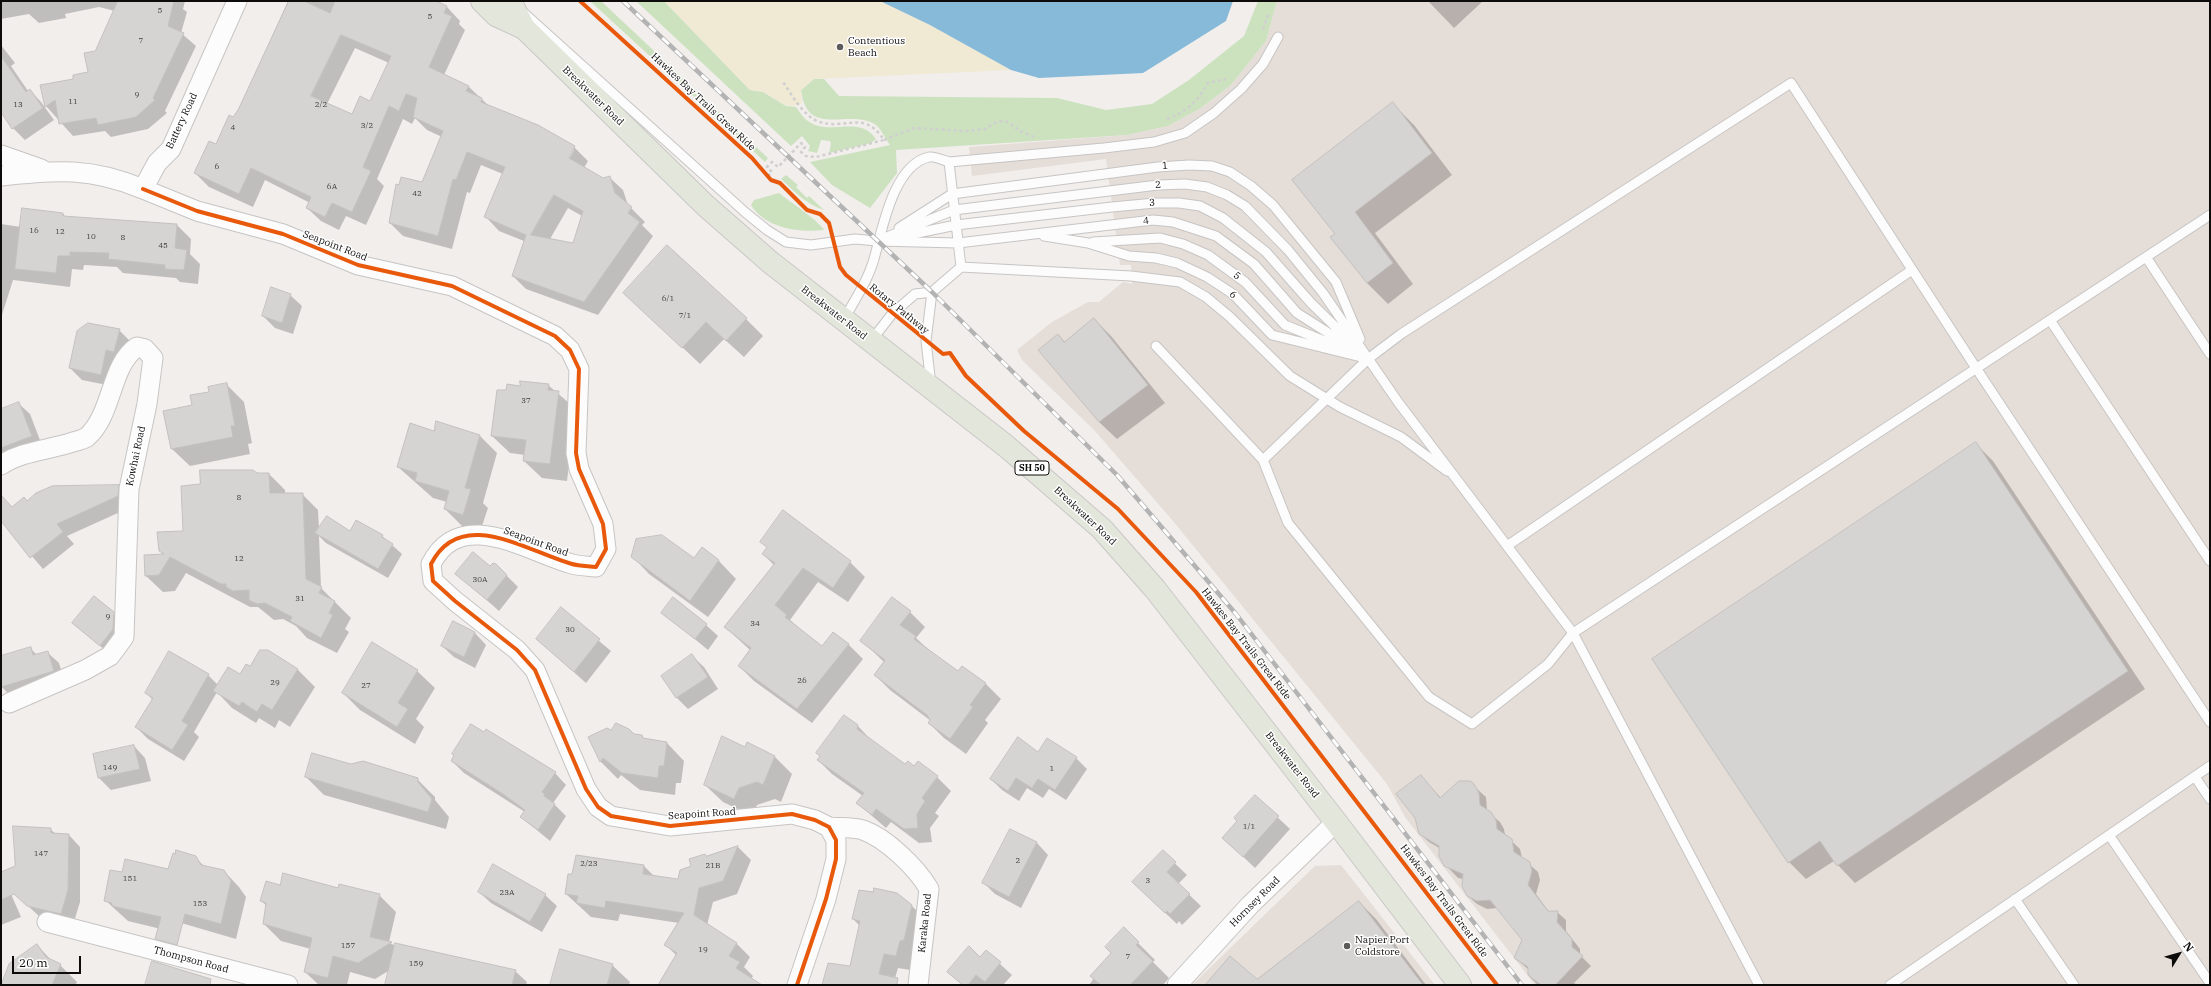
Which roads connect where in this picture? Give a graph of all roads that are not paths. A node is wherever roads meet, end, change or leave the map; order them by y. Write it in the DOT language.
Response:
graph roads {
  1 [pos="237,1"];
  2 [pos="482,1"];
  3 [pos="510,1"];
  4 [pos="524,28"];
  5 [pos="1278,37"];
  6 [pos="1,155"];
  7 [pos="949,162"];
  8 [pos="47,171"];
  9 [pos="1,176"];
  10 [pos="143,190"];
  11 [pos="952,194"];
  12 [pos="954,210"];
  13 [pos="2210,215"];
  14 [pos="956,226"];
  15 [pos="1031,234"];
  16 [pos="877,241"];
  17 [pos="958,243"];
  18 [pos="1088,243"];
  19 [pos="2146,257"];
  20 [pos="961,267"];
  21 [pos="1912,270"];
  22 [pos="932,292"];
  23 [pos="2050,320"];
  24 [pos="843,321"];
  25 [pos="870,342"];
  26 [pos="1156,346"];
  27 [pos="2210,354"];
  28 [pos="1368,359"];
  29 [pos="1976,368"];
  30 [pos="931,388"];
  31 [pos="1326,399"];
  32 [pos="1263,460"];
  33 [pos="1,465"];
  34 [pos="1456,478"];
  35 [pos="1507,546"];
  36 [pos="2210,561"];
  37 [pos="1573,633"];
  38 [pos="9,703"];
  39 [pos="2210,722"];
  40 [pos="2210,766"];
  41 [pos="2195,777"];
  42 [pos="2210,799"];
  43 [pos="1336,822"];
  44 [pos="829,827"];
  45 [pos="2109,835"];
  46 [pos="2015,899"];
  47 [pos="47,922"];
  48 [pos="2210,983"];
  49 [pos="288,985"];
  50 [pos="797,985"];
  51 [pos="918,985"];
  52 [pos="1178,985"];
  53 [pos="1460,985"];
  54 [pos="1759,985"];
  55 [pos="1890,985"];
  56 [pos="2074,985"];
  1 -- 10 [label="street, Battery Road"];
  2 -- 4 [label="highway, Breakwater Road / SH 50"];
  3 -- 4 [label="highway, Breakwater Road / SH 50"];
  3 -- 16 [label="lane"];
  4 -- 24 [label="highway, Breakwater Road / SH 50"];
  5 -- 7 [label="lane"];
  6 -- 8 [label="street"];
  7 -- 11 [label="lane"];
  7 -- 16 [label="lane"];
  8 -- 9 [label="street"];
  8 -- 10 [label="street"];
  10 -- 44 [label="street, Seapoint Road"];
  11 -- 12 [label="lane"];
  11 -- 16 [label="lane, 1"];
  11 -- 28 [label="lane, 1"];
  12 -- 14 [label="lane"];
  12 -- 16 [label="lane, 2"];
  12 -- 28 [label="lane, 2"];
  13 -- 19 [label="lane"];
  14 -- 16 [label="lane, 3"];
  14 -- 17 [label="lane"];
  14 -- 28 [label="lane, 3"];
  15 -- 17 [label="lane, 4"];
  15 -- 18 [label="lane"];
  15 -- 28 [label="lane, 4"];
  16 -- 17 [label="lane, 4"];
  16 -- 24 [label="lane"];
  17 -- 20 [label="lane"];
  18 -- 28 [label="lane, 6"];
  18 -- 28 [label="lane, 5"];
  19 -- 23 [label="lane"];
  19 -- 27 [label="lane"];
  20 -- 22 [label="lane"];
  20 -- 31 [label="lane"];
  21 -- 28 [label="lane"];
  21 -- 29 [label="lane"];
  21 -- 35 [label="lane"];
  22 -- 25 [label="lane"];
  22 -- 30 [label="lane"];
  23 -- 29 [label="lane"];
  23 -- 36 [label="lane"];
  24 -- 25 [label="highway, Breakwater Road / SH 50"];
  25 -- 30 [label="highway, Breakwater Road / SH 50"];
  26 -- 32 [label="lane"];
  28 -- 31 [label="lane"];
  28 -- 34 [label="lane"];
  29 -- 37 [label="lane"];
  29 -- 39 [label="lane"];
  30 -- 43 [label="highway, Breakwater Road / SH 50"];
  31 -- 32 [label="lane"];
  31 -- 34 [label="lane"];
  32 -- 37 [label="lane"];
  33 -- 38 [label="street, Kowhai Road"];
  34 -- 35 [label="lane"];
  35 -- 37 [label="lane"];
  37 -- 54 [label="lane"];
  40 -- 41 [label="lane"];
  41 -- 42 [label="lane"];
  41 -- 45 [label="lane"];
  43 -- 52 [label="street, Hornsey Road"];
  43 -- 53 [label="highway, Breakwater Road / SH 50"];
  44 -- 50 [label="street"];
  44 -- 51 [label="street, Karaka Road"];
  45 -- 46 [label="lane"];
  45 -- 48 [label="lane"];
  46 -- 55 [label="lane"];
  46 -- 56 [label="lane"];
  47 -- 49 [label="street, Thompson Road"];
}
